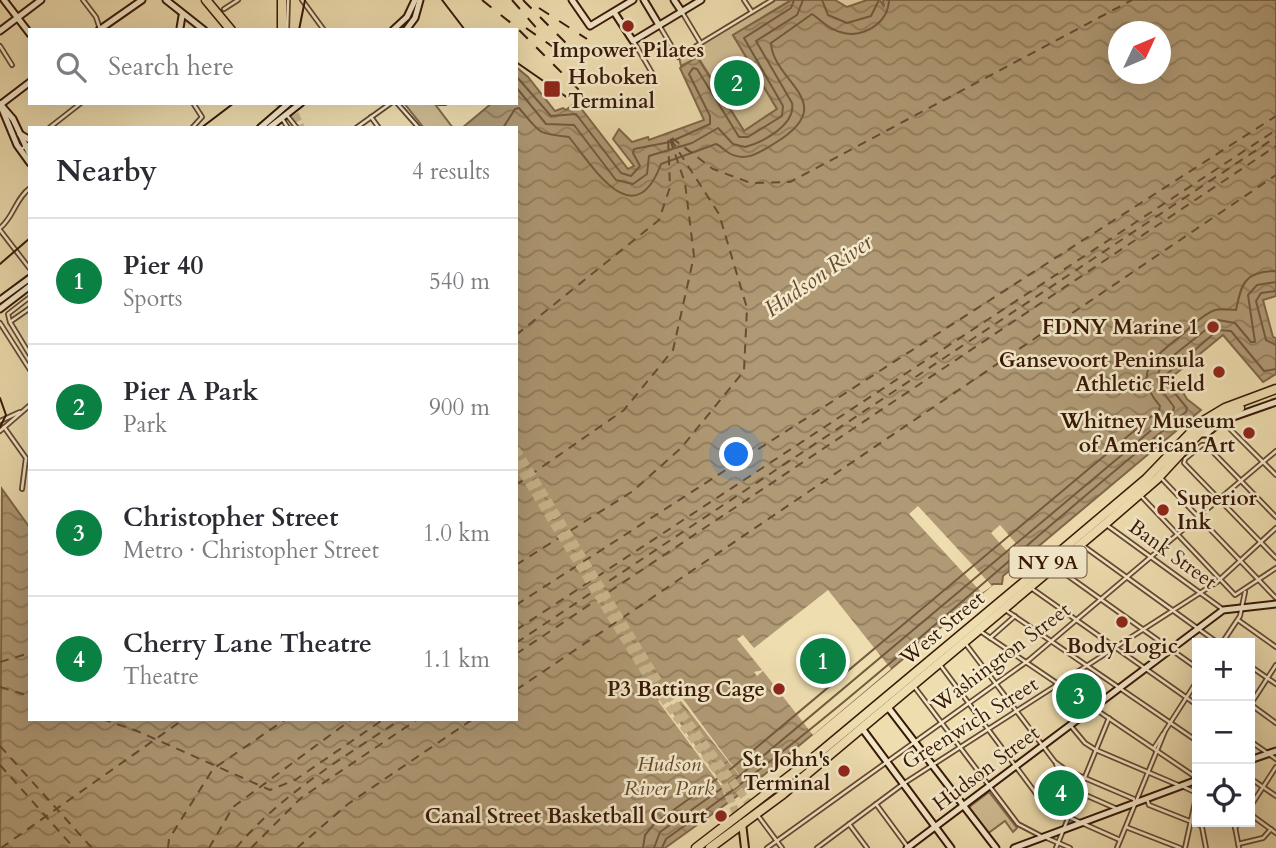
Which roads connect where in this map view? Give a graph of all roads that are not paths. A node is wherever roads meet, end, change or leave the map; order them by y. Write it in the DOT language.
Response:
graph roads {
  1 [pos="4,0"];
  2 [pos="41,0"];
  3 [pos="83,0"];
  4 [pos="208,0"];
  5 [pos="238,0"];
  6 [pos="282,0"];
  7 [pos="288,0"];
  8 [pos="302,0"];
  9 [pos="415,0"];
  10 [pos="420,0"];
  11 [pos="572,0"];
  12 [pos="633,0"];
  13 [pos="643,0"];
  14 [pos="674,0"];
  15 [pos="701,0"];
  16 [pos="744,0"];
  17 [pos="772,0"];
  18 [pos="136,1"];
  19 [pos="168,2"];
  20 [pos="224,9"];
  21 [pos="178,11"];
  22 [pos="614,12"];
  23 [pos="682,12"];
  24 [pos="752,12"];
  25 [pos="18,18"];
  26 [pos="196,24"];
  27 [pos="659,25"];
  28 [pos="99,28"];
  29 [pos="100,28"];
  30 [pos="180,28"];
  31 [pos="182,28"];
  32 [pos="201,28"];
  33 [pos="230,28"];
  34 [pos="285,28"];
  35 [pos="285,28"];
  36 [pos="322,28"];
  37 [pos="397,28"];
  38 [pos="408,28"];
  39 [pos="0,31"];
  40 [pos="28,31"];
  41 [pos="633,41"];
  42 [pos="701,43"];
  43 [pos="0,46"];
  44 [pos="12,65"];
  45 [pos="655,78"];
  46 [pos="28,84"];
  47 [pos="12,96"];
  48 [pos="0,104"];
  49 [pos="78,105"];
  50 [pos="194,105"];
  51 [pos="388,105"];
  52 [pos="399,105"];
  53 [pos="280,110"];
  54 [pos="371,117"];
  55 [pos="13,120"];
  56 [pos="51,126"];
  57 [pos="194,126"];
  58 [pos="262,126"];
  59 [pos="269,126"];
  60 [pos="287,126"];
  61 [pos="295,126"];
  62 [pos="359,126"];
  63 [pos="378,126"];
  64 [pos="416,126"];
  65 [pos="18,132"];
  66 [pos="28,140"];
  67 [pos="28,143"];
  68 [pos="22,149"];
  69 [pos="28,154"];
  70 [pos="28,160"];
  71 [pos="28,190"];
  72 [pos="0,229"];
  73 [pos="28,267"];
  74 [pos="28,279"];
  75 [pos="28,288"];
  76 [pos="28,299"];
  77 [pos="0,300"];
  78 [pos="0,309"];
  79 [pos="28,309"];
  80 [pos="10,322"];
  81 [pos="0,323"];
  82 [pos="28,352"];
  83 [pos="28,367"];
  84 [pos="1276,389"];
  85 [pos="1276,395"];
  86 [pos="1276,402"];
  87 [pos="28,407"];
  88 [pos="23,411"];
  89 [pos="0,421"];
  90 [pos="1222,421"];
  91 [pos="4,427"];
  92 [pos="0,431"];
  93 [pos="1197,434"];
  94 [pos="1184,438"];
  95 [pos="1276,451"];
  96 [pos="1263,463"];
  97 [pos="1276,475"];
  98 [pos="1160,476"];
  99 [pos="1241,481"];
  100 [pos="22,489"];
  101 [pos="1140,494"];
  102 [pos="1219,499"];
  103 [pos="1198,516"];
  104 [pos="1276,517"];
  105 [pos="1105,524"];
  106 [pos="1276,528"];
  107 [pos="1178,534"];
  108 [pos="1261,542"];
  109 [pos="1081,544"];
  110 [pos="1151,557"];
  111 [pos="1276,558"];
  112 [pos="1241,561"];
  113 [pos="1055,566"];
  114 [pos="1276,568"];
  115 [pos="1126,578"];
  116 [pos="1221,579"];
  117 [pos="1259,580"];
  118 [pos="1030,587"];
  119 [pos="1247,589"];
  120 [pos="1200,593"];
  121 [pos="1276,598"];
  122 [pos="1101,599"];
  123 [pos="1276,604"];
  124 [pos="1241,606"];
  125 [pos="1005,609"];
  126 [pos="1223,610"];
  127 [pos="1173,611"];
  128 [pos="1015,616"];
  129 [pos="1077,620"];
  130 [pos="1238,620"];
  131 [pos="1198,629"];
  132 [pos="979,630"];
  133 [pos="1144,630"];
  134 [pos="990,638"];
  135 [pos="1212,638"];
  136 [pos="1224,638"];
  137 [pos="1052,641"];
  138 [pos="965,642"];
  139 [pos="1116,648"];
  140 [pos="1276,648"];
  141 [pos="1171,649"];
  142 [pos="939,663"];
  143 [pos="1026,663"];
  144 [pos="1192,664"];
  145 [pos="1088,666"];
  146 [pos="1276,666"];
  147 [pos="1145,668"];
  148 [pos="1255,670"];
  149 [pos="1267,678"];
  150 [pos="996,684"];
  151 [pos="1060,684"];
  152 [pos="1276,684"];
  153 [pos="913,685"];
  154 [pos="1119,688"];
  155 [pos="1192,689"];
  156 [pos="1187,697"];
  157 [pos="1192,701"];
  158 [pos="1253,701"];
  159 [pos="969,703"];
  160 [pos="885,704"];
  161 [pos="1094,706"];
  162 [pos="1255,708"];
  163 [pos="1017,712"];
  164 [pos="1110,717"];
  165 [pos="941,722"];
  166 [pos="1170,722"];
  167 [pos="1276,723"];
  168 [pos="1070,724"];
  169 [pos="859,725"];
  170 [pos="989,730"];
  171 [pos="1192,737"];
  172 [pos="914,743"];
  173 [pos="1255,745"];
  174 [pos="1043,746"];
  175 [pos="960,748"];
  176 [pos="1155,749"];
  177 [pos="1096,750"];
  178 [pos="1276,751"];
  179 [pos="1268,754"];
  180 [pos="1255,758"];
  181 [pos="1276,759"];
  182 [pos="1055,762"];
  183 [pos="887,763"];
  184 [pos="932,766"];
  185 [pos="1016,766"];
  186 [pos="1276,767"];
  187 [pos="1148,772"];
  188 [pos="1192,775"];
  189 [pos="1084,778"];
  190 [pos="1192,781"];
  191 [pos="1255,781"];
  192 [pos="903,784"];
  193 [pos="989,786"];
  194 [pos="1181,786"];
  195 [pos="1263,787"];
  196 [pos="1192,791"];
  197 [pos="1079,792"];
  198 [pos="1276,796"];
  199 [pos="1147,799"];
  200 [pos="1255,799"];
  201 [pos="1135,803"];
  202 [pos="876,804"];
  203 [pos="962,807"];
  204 [pos="1118,810"];
  205 [pos="1192,813"];
  206 [pos="757,814"];
  207 [pos="1069,817"];
  208 [pos="1255,818"];
  209 [pos="740,821"];
  210 [pos="1190,821"];
  211 [pos="1083,823"];
  212 [pos="849,824"];
  213 [pos="935,827"];
  214 [pos="1126,827"];
  215 [pos="1202,827"];
  216 [pos="1235,828"];
  217 [pos="1271,829"];
  218 [pos="1063,830"];
  219 [pos="1276,833"];
  220 [pos="1045,837"];
  221 [pos="1121,840"];
  222 [pos="719,841"];
  223 [pos="777,841"];
  224 [pos="1058,843"];
  225 [pos="822,844"];
  226 [pos="1239,846"];
  227 [pos="696,848"];
  228 [pos="710,848"];
  229 [pos="746,848"];
  230 [pos="767,848"];
  231 [pos="782,848"];
  232 [pos="817,848"];
  233 [pos="825,848"];
  234 [pos="867,848"];
  235 [pos="908,848"];
  236 [pos="951,848"];
  237 [pos="994,848"];
  238 [pos="1014,848"];
  239 [pos="1056,848"];
  240 [pos="1070,848"];
  241 [pos="1117,848"];
  242 [pos="1182,848"];
  243 [pos="1206,848"];
  1 -- 25 [label="main road"];
  2 -- 25 [label="main road"];
  3 -- 28 [label="street"];
  4 -- 33 [label="highway"];
  5 -- 20 [label="street"];
  6 -- 34 [label="highway"];
  7 -- 35 [label="street"];
  8 -- 36 [label="street"];
  9 -- 37 [label="main road"];
  10 -- 38 [label="main road"];
  11 -- 22 [label="main road"];
  12 -- 22 [label="main road"];
  13 -- 27 [label="main road"];
  14 -- 23 [label="main road"];
  15 -- 23 [label="main road"];
  16 -- 24 [label="street"];
  17 -- 24 [label="street"];
  18 -- 29 [label="main road"];
  19 -- 21 [label="main road"];
  21 -- 26 [label="main road"];
  21 -- 30 [label="main road"];
  22 -- 41 [label="main road"];
  23 -- 27 [label="main road"];
  23 -- 42 [label="street"];
  24 -- 42 [label="street"];
  25 -- 39 [label="main road"];
  25 -- 40 [label="main road"];
  26 -- 31 [label="main road"];
  26 -- 32 [label="main road"];
  27 -- 41 [label="main road"];
  27 -- 42 [label="street"];
  41 -- 45 [label="street"];
  43 -- 44 [label="street"];
  46 -- 47 [label="main road"];
  47 -- 48 [label="main road"];
  47 -- 55 [label="main road"];
  48 -- 55 [label="main road"];
  48 -- 68 [label="main road"];
  49 -- 56 [label="street"];
  50 -- 57 [label="street"];
  51 -- 54 [label="street"];
  52 -- 64 [label="street"];
  53 -- 58 [label="main road"];
  53 -- 59 [label="main road"];
  53 -- 60 [label="street"];
  53 -- 61 [label="street"];
  54 -- 62 [label="street"];
  54 -- 63 [label="street"];
  55 -- 65 [label="main road"];
  65 -- 66 [label="main road"];
  65 -- 68 [label="main road"];
  67 -- 68 [label="street"];
  68 -- 69 [label="main road"];
  68 -- 70 [label="main road"];
  71 -- 72 [label="street"];
  72 -- 73 [label="street"];
  74 -- 77 [label="main road"];
  75 -- 78 [label="main road"];
  76 -- 80 [label="street"];
  79 -- 80 [label="street"];
  80 -- 82 [label="street"];
  81 -- 83 [label="street"];
  84 -- 94 [label="highway, West Street / NY 9A"];
  85 -- 93 [label="highway, West Street / NY 9A"];
  86 -- 90 [label="main road"];
  87 -- 88 [label="street"];
  88 -- 89 [label="street"];
  88 -- 91 [label="street"];
  90 -- 93 [label="main road"];
  90 -- 96 [label="street"];
  91 -- 92 [label="street"];
  91 -- 100 [label="street"];
  93 -- 94 [label="main road"];
  93 -- 98 [label="highway, West Street / NY 9A"];
  94 -- 160 [label="highway, West Street / NY 9A"];
  95 -- 96 [label="street, Washington Street"];
  96 -- 97 [label="street"];
  96 -- 99 [label="street, Washington Street"];
  98 -- 101 [label="highway, West Street / NY 9A"];
  98 -- 103 [label="street"];
  99 -- 102 [label="street, Washington Street"];
  99 -- 102 [label="street"];
  99 -- 104 [label="street"];
  101 -- 105 [label="highway, West Street / NY 9A"];
  101 -- 107 [label="street"];
  102 -- 103 [label="street, Washington Street"];
  102 -- 108 [label="street"];
  103 -- 107 [label="street, Washington Street"];
  103 -- 112 [label="street"];
  105 -- 109 [label="highway, West Street / NY 9A"];
  105 -- 110 [label="street, Bank Street"];
  106 -- 108 [label="street, Greenwich Street"];
  107 -- 110 [label="street, Washington Street"];
  107 -- 116 [label="street"];
  108 -- 111 [label="street"];
  108 -- 112 [label="street, Greenwich Street"];
  109 -- 113 [label="highway, West Street / NY 9A"];
  109 -- 115 [label="street"];
  110 -- 115 [label="street, Washington Street"];
  110 -- 120 [label="street, Bank Street"];
  112 -- 116 [label="street, Greenwich Street"];
  112 -- 117 [label="street"];
  113 -- 118 [label="highway, West Street / NY 9A"];
  113 -- 122 [label="street"];
  114 -- 117 [label="street"];
  115 -- 122 [label="street, Washington Street"];
  115 -- 127 [label="street"];
  116 -- 119 [label="street"];
  116 -- 120 [label="street, Greenwich Street"];
  117 -- 119 [label="street"];
  117 -- 121 [label="street"];
  118 -- 125 [label="highway, West Street / NY 9A"];
  118 -- 129 [label="street"];
  119 -- 124 [label="street"];
  120 -- 126 [label="street, Bank Street"];
  120 -- 127 [label="street, Greenwich Street"];
  122 -- 129 [label="street, Washington Street"];
  122 -- 133 [label="street"];
  123 -- 124 [label="main road, Hudson Street"];
  124 -- 126 [label="main road, Hudson Street"];
  124 -- 130 [label="street"];
  125 -- 128 [label="street"];
  125 -- 132 [label="highway, West Street / NY 9A"];
  126 -- 131 [label="main road, Hudson Street"];
  127 -- 131 [label="street"];
  127 -- 133 [label="street, Greenwich Street"];
  128 -- 134 [label="street"];
  128 -- 137 [label="street"];
  129 -- 137 [label="street, Washington Street"];
  129 -- 139 [label="street"];
  130 -- 136 [label="street"];
  130 -- 140 [label="street"];
  131 -- 135 [label="street"];
  131 -- 141 [label="main road, Hudson Street"];
  132 -- 134 [label="street"];
  132 -- 138 [label="highway, West Street / NY 9A"];
  133 -- 139 [label="street, Greenwich Street"];
  133 -- 141 [label="street"];
  134 -- 143 [label="street"];
  137 -- 143 [label="street, Washington Street"];
  137 -- 145 [label="street"];
  138 -- 142 [label="highway, West Street / NY 9A"];
  138 -- 150 [label="street"];
  139 -- 145 [label="street, Greenwich Street"];
  139 -- 147 [label="street"];
  141 -- 144 [label="street"];
  141 -- 147 [label="main road, Hudson Street"];
  142 -- 153 [label="highway, West Street / NY 9A"];
  142 -- 159 [label="street"];
  143 -- 150 [label="street, Washington Street"];
  143 -- 151 [label="street"];
  145 -- 151 [label="street, Greenwich Street"];
  145 -- 154 [label="street"];
  146 -- 149 [label="street"];
  147 -- 154 [label="main road, Hudson Street"];
  147 -- 156 [label="street"];
  148 -- 149 [label="street"];
  149 -- 152 [label="street"];
  149 -- 158 [label="street"];
  150 -- 159 [label="street, Washington Street"];
  150 -- 163 [label="street"];
  151 -- 161 [label="street"];
  151 -- 163 [label="street, Greenwich Street"];
  153 -- 160 [label="highway, West Street / NY 9A"];
  153 -- 165 [label="street"];
  154 -- 161 [label="main road, Hudson Street"];
  154 -- 166 [label="street"];
  155 -- 156 [label="street"];
  156 -- 157 [label="street"];
  156 -- 166 [label="street"];
  159 -- 165 [label="street, Washington Street"];
  159 -- 170 [label="street"];
  160 -- 169 [label="highway, West Street / NY 9A"];
  160 -- 172 [label="main road"];
  161 -- 164 [label="street"];
  161 -- 168 [label="main road, Hudson Street"];
  162 -- 167 [label="street"];
  163 -- 170 [label="street, Greenwich Street"];
  163 -- 174 [label="street"];
  164 -- 176 [label="street"];
  164 -- 177 [label="street"];
  165 -- 172 [label="street, Washington Street"];
  165 -- 175 [label="street"];
  166 -- 171 [label="street"];
  166 -- 176 [label="street"];
  168 -- 174 [label="main road, Hudson Street"];
  168 -- 177 [label="street"];
  169 -- 183 [label="main road"];
  169 -- 206 [label="highway, West Street / NY 9A"];
  169 -- 209 [label="highway, West Street / NY 9A"];
  170 -- 175 [label="street, Greenwich Street"];
  170 -- 185 [label="street"];
  172 -- 183 [label="street, Washington Street"];
  172 -- 184 [label="main road"];
  173 -- 179 [label="street"];
  174 -- 182 [label="street"];
  174 -- 185 [label="main road, Hudson Street"];
  175 -- 184 [label="street, Greenwich Street"];
  175 -- 193 [label="street"];
  176 -- 187 [label="street"];
  176 -- 188 [label="street"];
  177 -- 187 [label="street"];
  177 -- 189 [label="street"];
  178 -- 179 [label="main road"];
  179 -- 180 [label="main road"];
  179 -- 181 [label="street"];
  182 -- 189 [label="street"];
  182 -- 197 [label="street"];
  183 -- 192 [label="main road"];
  183 -- 223 [label="street, Washington Street"];
  184 -- 192 [label="street, Greenwich Street"];
  184 -- 203 [label="main road"];
  185 -- 193 [label="main road, Hudson Street"];
  185 -- 207 [label="street"];
  186 -- 195 [label="street"];
  187 -- 194 [label="street"];
  187 -- 201 [label="street"];
  189 -- 197 [label="street"];
  189 -- 201 [label="street"];
  190 -- 194 [label="main road"];
  191 -- 195 [label="street"];
  192 -- 202 [label="street, Greenwich Street"];
  192 -- 213 [label="main road"];
  193 -- 203 [label="main road, Hudson Street"];
  193 -- 220 [label="street"];
  194 -- 196 [label="street"];
  194 -- 199 [label="main road"];
  195 -- 198 [label="street"];
  195 -- 200 [label="street"];
  197 -- 204 [label="street"];
  197 -- 207 [label="street"];
  199 -- 201 [label="main road"];
  199 -- 210 [label="street"];
  201 -- 204 [label="main road"];
  201 -- 214 [label="street"];
  202 -- 212 [label="street, Greenwich Street"];
  202 -- 235 [label="street"];
  203 -- 213 [label="main road, Hudson Street"];
  203 -- 237 [label="main road"];
  204 -- 211 [label="main road"];
  205 -- 210 [label="street"];
  206 -- 209 [label="highway, West Street / NY 9A"];
  206 -- 223 [label="street"];
  207 -- 211 [label="street"];
  207 -- 218 [label="street"];
  208 -- 217 [label="street"];
  209 -- 222 [label="highway, West Street / NY 9A"];
  209 -- 229 [label="main road"];
  210 -- 242 [label="street"];
  211 -- 218 [label="main road"];
  211 -- 221 [label="street"];
  212 -- 225 [label="street, Greenwich Street"];
  212 -- 234 [label="street"];
  213 -- 235 [label="main road, Hudson Street"];
  213 -- 236 [label="main road"];
  214 -- 221 [label="street"];
  214 -- 242 [label="street"];
  215 -- 243 [label="street"];
  216 -- 226 [label="street"];
  217 -- 219 [label="street"];
  217 -- 226 [label="street"];
  218 -- 220 [label="main road"];
  218 -- 224 [label="street"];
  220 -- 224 [label="street"];
  220 -- 238 [label="main road"];
  221 -- 241 [label="street"];
  222 -- 227 [label="highway, West Street / NY 9A"];
  222 -- 228 [label="highway, West Street / NY 9A"];
  223 -- 230 [label="street, Washington Street"];
  223 -- 231 [label="street"];
  224 -- 239 [label="street"];
  224 -- 240 [label="street"];
  225 -- 232 [label="street, Greenwich Street"];
  225 -- 233 [label="street"];
}
